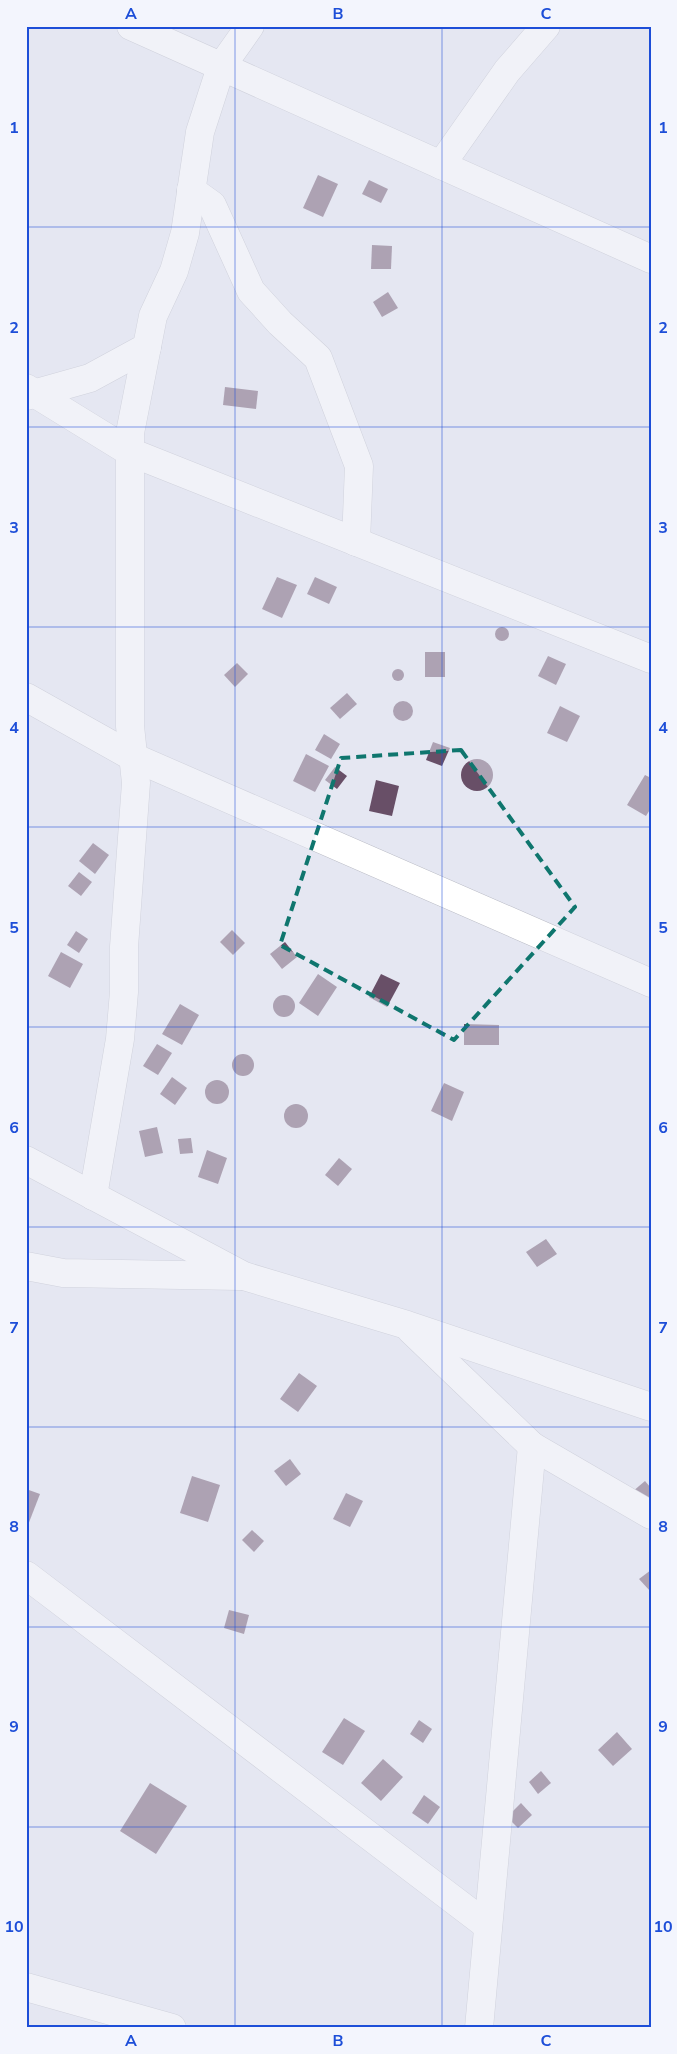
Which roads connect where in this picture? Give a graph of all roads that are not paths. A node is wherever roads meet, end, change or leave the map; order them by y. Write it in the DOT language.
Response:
graph roads {
  1 [pos="130,26"];
  2 [pos="250,26"];
  3 [pos="546,26"];
  4 [pos="222,67"];
  5 [pos="441,165"];
  6 [pos="191,190"];
  7 [pos="651,259"];
  8 [pos="147,348"];
  9 [pos="29,392"];
  10 [pos="130,452"];
  11 [pos="356,542"];
  12 [pos="651,659"];
  13 [pos="26,697"];
  14 [pos="133,757"];
  15 [pos="651,982"];
  16 [pos="26,1160"];
  17 [pos="93,1196"];
  18 [pos="26,1266"];
  19 [pos="244,1276"];
  20 [pos="407,1325"];
  21 [pos="651,1407"];
  22 [pos="532,1446"];
  23 [pos="651,1515"];
  24 [pos="26,1575"];
  25 [pos="488,1926"];
  26 [pos="26,1987"];
  27 [pos="172,2028"];
  28 [pos="479,2028"];
  1 -- 4 [label="street"];
  2 -- 4 [label="street"];
  3 -- 5 [label="street"];
  4 -- 5 [label="street"];
  4 -- 6 [label="street"];
  5 -- 7 [label="street"];
  6 -- 8 [label="street"];
  6 -- 11 [label="street"];
  8 -- 9 [label="street"];
  8 -- 10 [label="street"];
  9 -- 10 [label="street"];
  10 -- 11 [label="street"];
  10 -- 14 [label="street"];
  11 -- 12 [label="street"];
  13 -- 14 [label="street"];
  14 -- 15 [label="street"];
  14 -- 17 [label="street"];
  16 -- 17 [label="street"];
  17 -- 19 [label="street"];
  18 -- 19 [label="street"];
  19 -- 20 [label="street"];
  20 -- 21 [label="street"];
  20 -- 22 [label="street"];
  22 -- 23 [label="street"];
  22 -- 25 [label="street"];
  24 -- 25 [label="street"];
  25 -- 28 [label="street"];
  26 -- 27 [label="street"];
}
